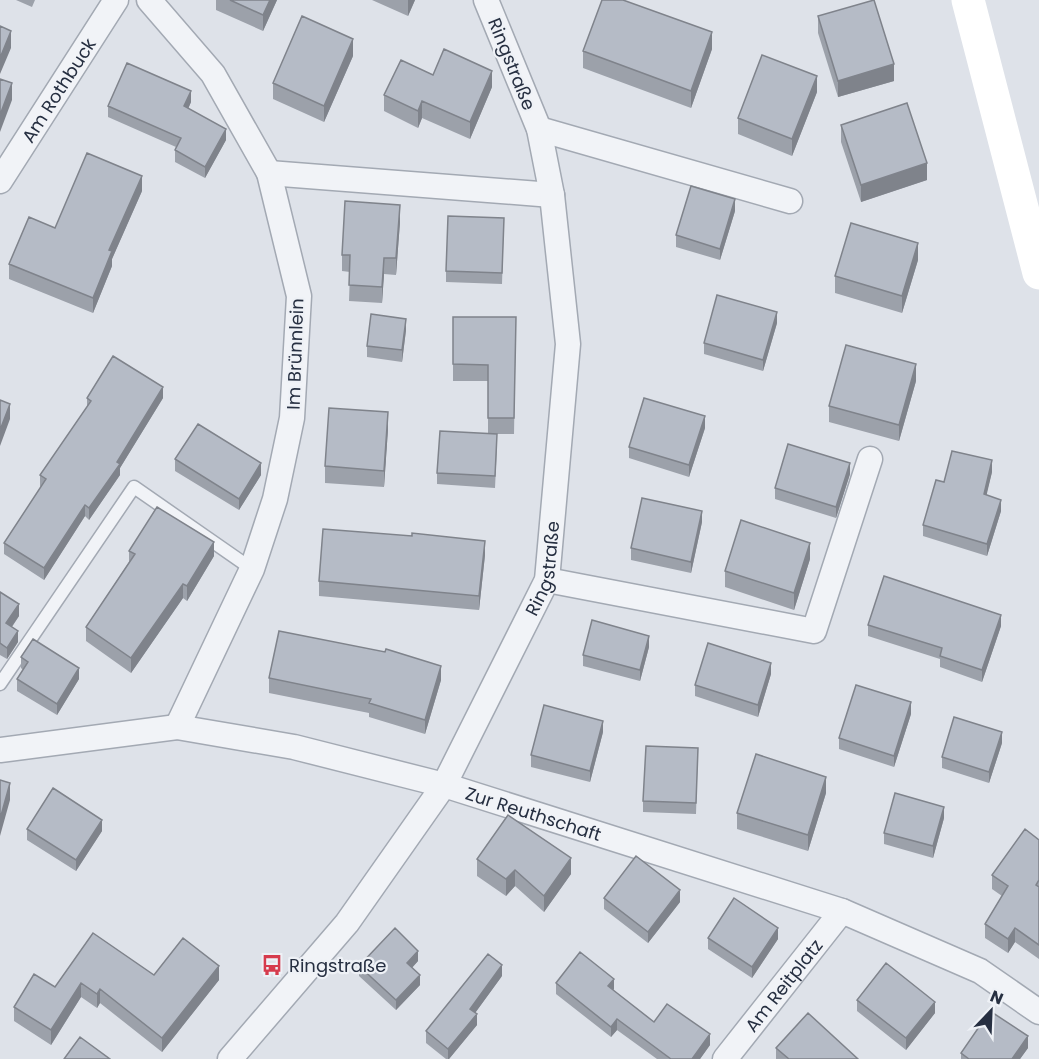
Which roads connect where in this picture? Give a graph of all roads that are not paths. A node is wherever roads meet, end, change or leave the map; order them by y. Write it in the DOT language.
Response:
graph roads {
  1 [pos="116,0"];
  2 [pos="149,0"];
  3 [pos="486,0"];
  4 [pos="968,0"];
  5 [pos="539,129"];
  6 [pos="268,173"];
  7 [pos="0,181"];
  8 [pos="552,195"];
  9 [pos="790,201"];
  10 [pos="1039,273"];
  11 [pos="870,459"];
  12 [pos="252,569"];
  13 [pos="547,580"];
  14 [pos="0,684"];
  15 [pos="177,727"];
  16 [pos="0,750"];
  17 [pos="444,785"];
  18 [pos="842,911"];
  19 [pos="1039,1012"];
  20 [pos="230,1059"];
  21 [pos="725,1059"];
  1 -- 7 [label="street, Am Rothbuck"];
  2 -- 6 [label="street, Im Brünnlein"];
  3 -- 5 [label="street, Ringstraße"];
  4 -- 10 [label="main road"];
  5 -- 8 [label="street, Ringstraße"];
  5 -- 9 [label="street, Ringstraße"];
  6 -- 8 [label="street"];
  6 -- 12 [label="street, Im Brünnlein"];
  8 -- 13 [label="street, Ringstraße"];
  11 -- 13 [label="street"];
  12 -- 14 [label="lane"];
  12 -- 15 [label="street, Im Brünnlein"];
  13 -- 17 [label="street, Ringstraße"];
  15 -- 16 [label="street, Zur Reuthschaft"];
  15 -- 17 [label="street, Zur Reuthschaft"];
  17 -- 18 [label="street, Zur Reuthschaft"];
  17 -- 20 [label="street, Ringstraße"];
  18 -- 19 [label="street, Zur Reuthschaft"];
  18 -- 21 [label="street, Am Reitplatz"];
}
